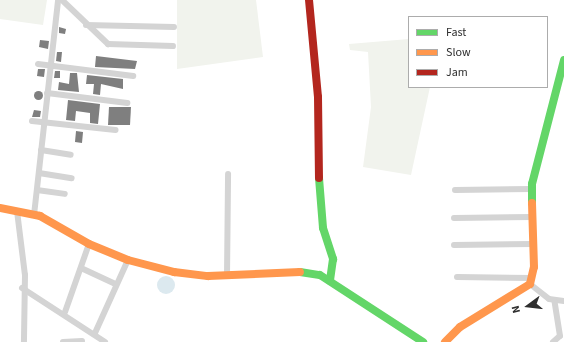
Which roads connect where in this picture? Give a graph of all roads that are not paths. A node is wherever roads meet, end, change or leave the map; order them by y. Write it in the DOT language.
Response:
graph roads {
  1 [pos="58,0"];
  2 [pos="62,0"];
  3 [pos="309,0"];
  4 [pos="86,25"];
  5 [pos="174,27"];
  6 [pos="173,46"];
  7 [pos="564,60"];
  8 [pos="38,64"];
  9 [pos="50,65"];
  10 [pos="133,76"];
  11 [pos="48,93"];
  12 [pos="127,103"];
  13 [pos="32,121"];
  14 [pos="45,122"];
  15 [pos="116,130"];
  16 [pos="41,150"];
  17 [pos="71,154"];
  18 [pos="39,173"];
  19 [pos="228,174"];
  20 [pos="72,178"];
  21 [pos="532,189"];
  22 [pos="37,190"];
  23 [pos="455,190"];
  24 [pos="64,194"];
  25 [pos="0,208"];
  26 [pos="17,211"];
  27 [pos="34,215"];
  28 [pos="532,217"];
  29 [pos="454,218"];
  30 [pos="89,244"];
  31 [pos="533,244"];
  32 [pos="454,245"];
  33 [pos="128,260"];
  34 [pos="81,268"];
  35 [pos="227,276"];
  36 [pos="457,277"];
  37 [pos="330,281"];
  38 [pos="531,281"];
  39 [pos="116,284"];
  40 [pos="22,288"];
  41 [pos="554,300"];
  42 [pos="564,301"];
  43 [pos="65,312"];
  44 [pos="95,333"];
  45 [pos="82,341"];
  46 [pos="24,342"];
  47 [pos="63,342"];
  48 [pos="105,342"];
  49 [pos="423,342"];
  50 [pos="445,342"];
  51 [pos="553,342"];
  1 -- 9 [label="street"];
  2 -- 4 [label="street"];
  3 -- 37 [label="main road"];
  4 -- 5 [label="street"];
  4 -- 6 [label="street"];
  7 -- 21 [label="main road"];
  8 -- 9 [label="street"];
  9 -- 10 [label="street"];
  9 -- 11 [label="street"];
  11 -- 12 [label="street"];
  11 -- 14 [label="street"];
  13 -- 14 [label="street"];
  14 -- 15 [label="street"];
  14 -- 16 [label="street"];
  16 -- 17 [label="street"];
  16 -- 18 [label="street"];
  18 -- 20 [label="street"];
  18 -- 22 [label="street"];
  19 -- 35 [label="street"];
  21 -- 23 [label="street"];
  21 -- 28 [label="main road"];
  22 -- 24 [label="street"];
  22 -- 27 [label="street"];
  25 -- 26 [label="main road"];
  26 -- 27 [label="main road"];
  26 -- 40 [label="street"];
  27 -- 30 [label="main road"];
  28 -- 29 [label="street"];
  28 -- 31 [label="main road"];
  30 -- 33 [label="main road"];
  30 -- 34 [label="street"];
  31 -- 32 [label="street"];
  31 -- 38 [label="main road"];
  33 -- 35 [label="main road"];
  33 -- 39 [label="street"];
  34 -- 39 [label="street"];
  34 -- 43 [label="street"];
  35 -- 37 [label="main road"];
  36 -- 38 [label="street"];
  37 -- 49 [label="main road"];
  38 -- 41 [label="street"];
  38 -- 50 [label="main road"];
  39 -- 44 [label="street"];
  40 -- 43 [label="street"];
  40 -- 46 [label="street"];
  41 -- 42 [label="street"];
  41 -- 51 [label="street"];
  43 -- 44 [label="street"];
  44 -- 48 [label="street"];
  45 -- 47 [label="street"];
}
